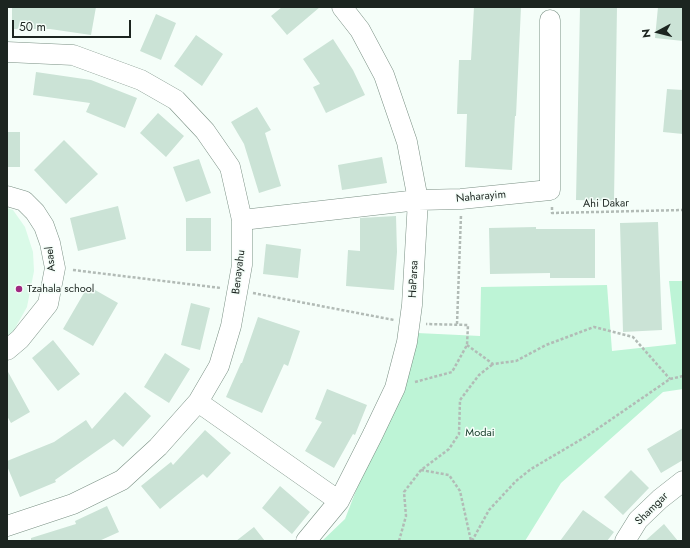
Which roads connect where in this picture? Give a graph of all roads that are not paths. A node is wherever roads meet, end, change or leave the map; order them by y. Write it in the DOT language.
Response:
graph roads {
  1 [pos="342,7"];
  2 [pos="550,20"];
  3 [pos="7,52"];
  4 [pos="7,196"];
  5 [pos="418,200"];
  6 [pos="242,220"];
  7 [pos="7,350"];
  8 [pos="198,402"];
  9 [pos="683,481"];
  10 [pos="339,501"];
  11 [pos="7,526"];
  12 [pos="306,541"];
  13 [pos="625,541"];
  1 -- 5 [label="street, HaParsa"];
  2 -- 5 [label="street, Naharayim"];
  3 -- 6 [label="street, Benayahu"];
  4 -- 7 [label="street, Asael"];
  5 -- 6 [label="street, Naharayim"];
  5 -- 10 [label="street, HaParsa"];
  6 -- 8 [label="street, Benayahu"];
  8 -- 10 [label="street"];
  8 -- 11 [label="street, Benayahu"];
  9 -- 13 [label="street, Shamgar"];
  10 -- 12 [label="street, HaParsa"];
}
